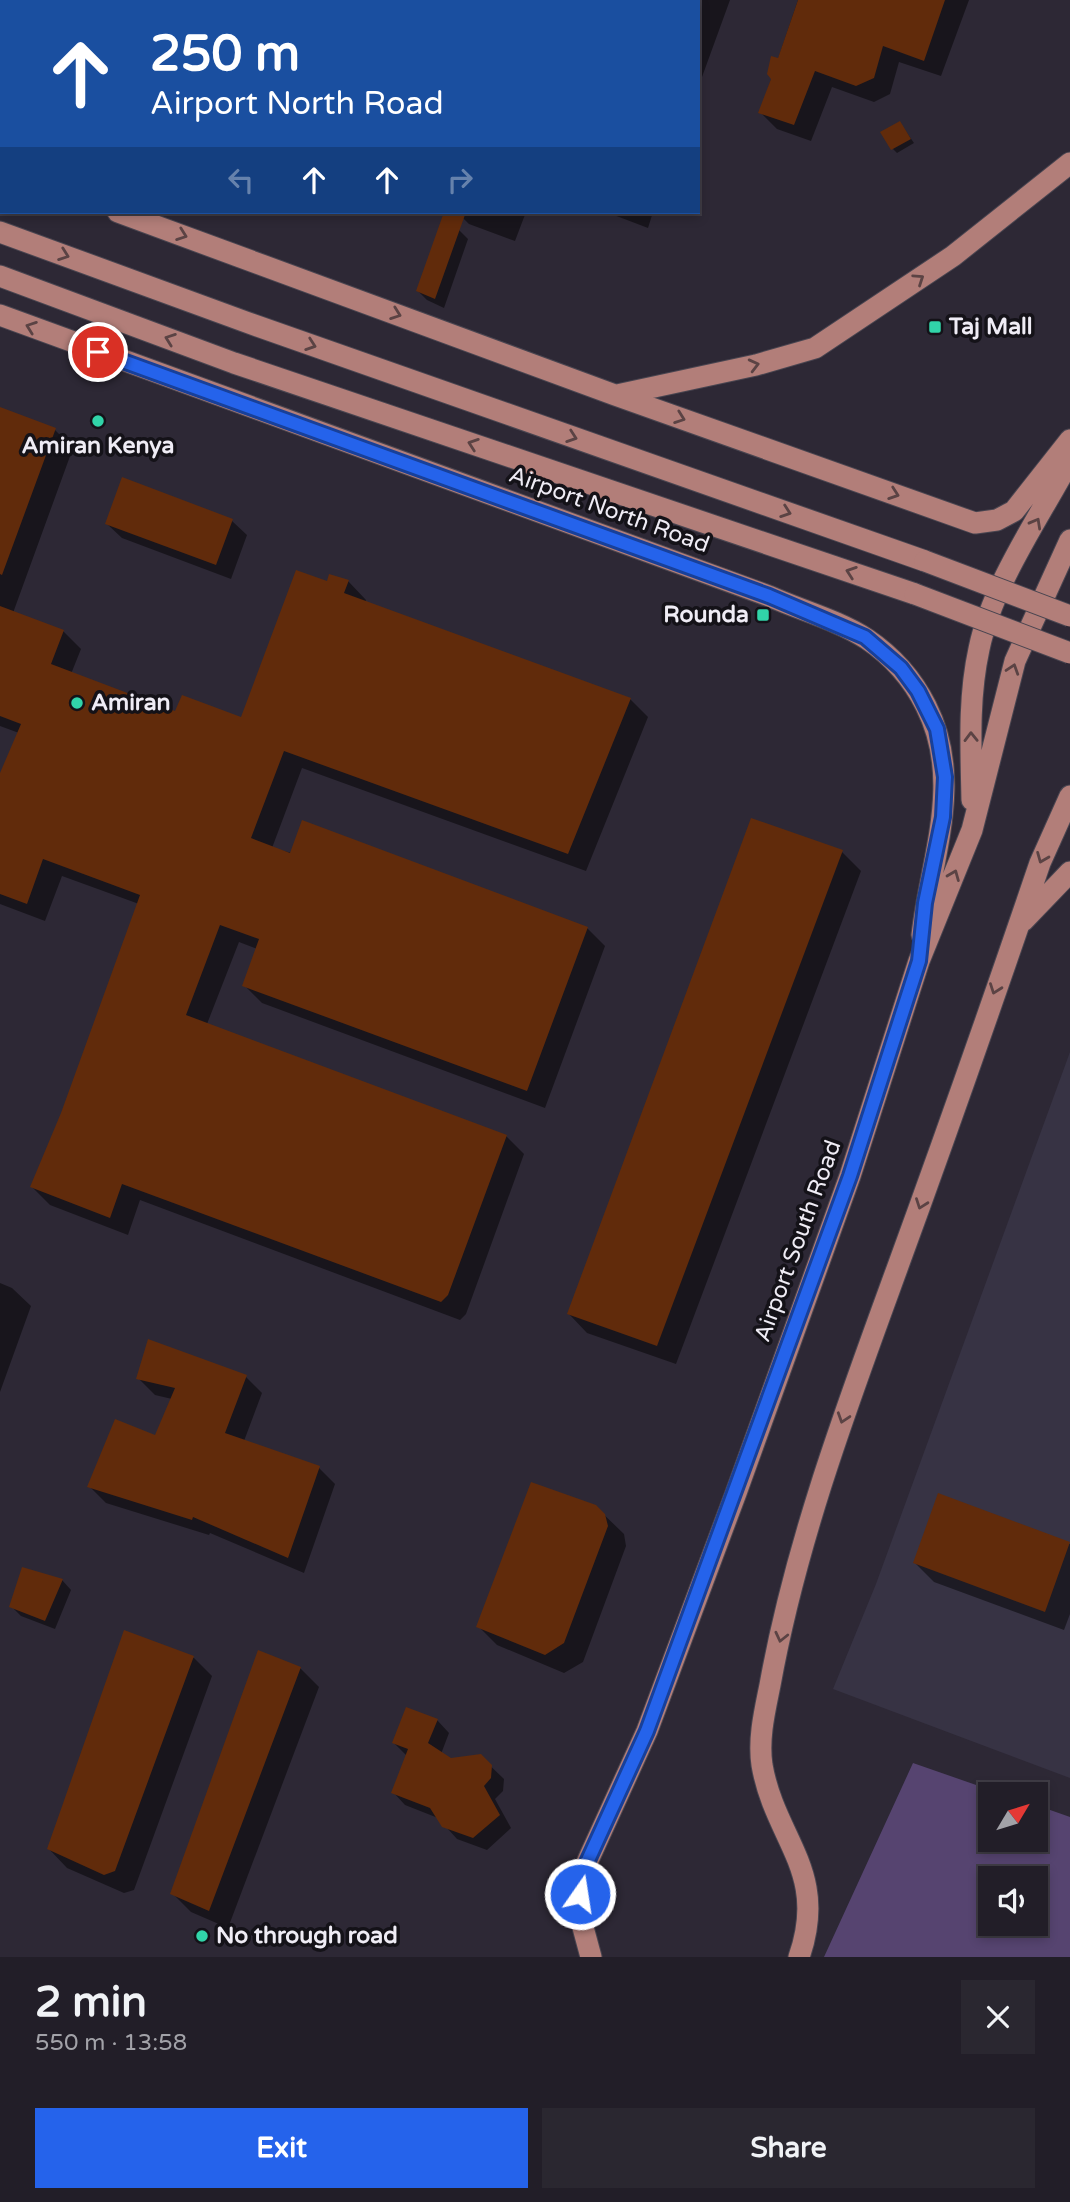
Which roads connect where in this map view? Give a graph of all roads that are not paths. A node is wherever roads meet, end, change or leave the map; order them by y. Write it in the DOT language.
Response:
graph roads {
  1 [pos="1070,163"];
  2 [pos="123,214"];
  3 [pos="0,232"];
  4 [pos="0,276"];
  5 [pos="0,315"];
  6 [pos="615,395"];
  7 [pos="1070,440"];
  8 [pos="1070,460"];
  9 [pos="1070,540"];
  10 [pos="1070,616"];
  11 [pos="1070,653"];
  12 [pos="1070,796"];
  13 [pos="972,830"];
  14 [pos="1069,875"];
  15 [pos="1018,925"];
  16 [pos="919,961"];
  17 [pos="592,1957"];
  18 [pos="799,1957"];
  6 -- 1 [label="main road, one-way"];
  2 -- 6 [label="main road, one-way"];
  3 -- 10 [label="main road, one-way, bridge"];
  11 -- 4 [label="main road, Airport North Road, one-way, bridge"];
  16 -- 5 [label="main road, Airport North Road, one-way"];
  6 -- 7 [label="main road, one-way"];
  13 -- 8 [label="main road, one-way"];
  13 -- 9 [label="main road, Airport South Road, one-way"];
  12 -- 15 [label="main road, one-way"];
  16 -- 13 [label="main road, Airport South Road, one-way"];
  14 -- 15 [label="main road"];
  15 -- 18 [label="main road, one-way"];
  16 -- 17 [label="main road, Airport South Road"];
}
